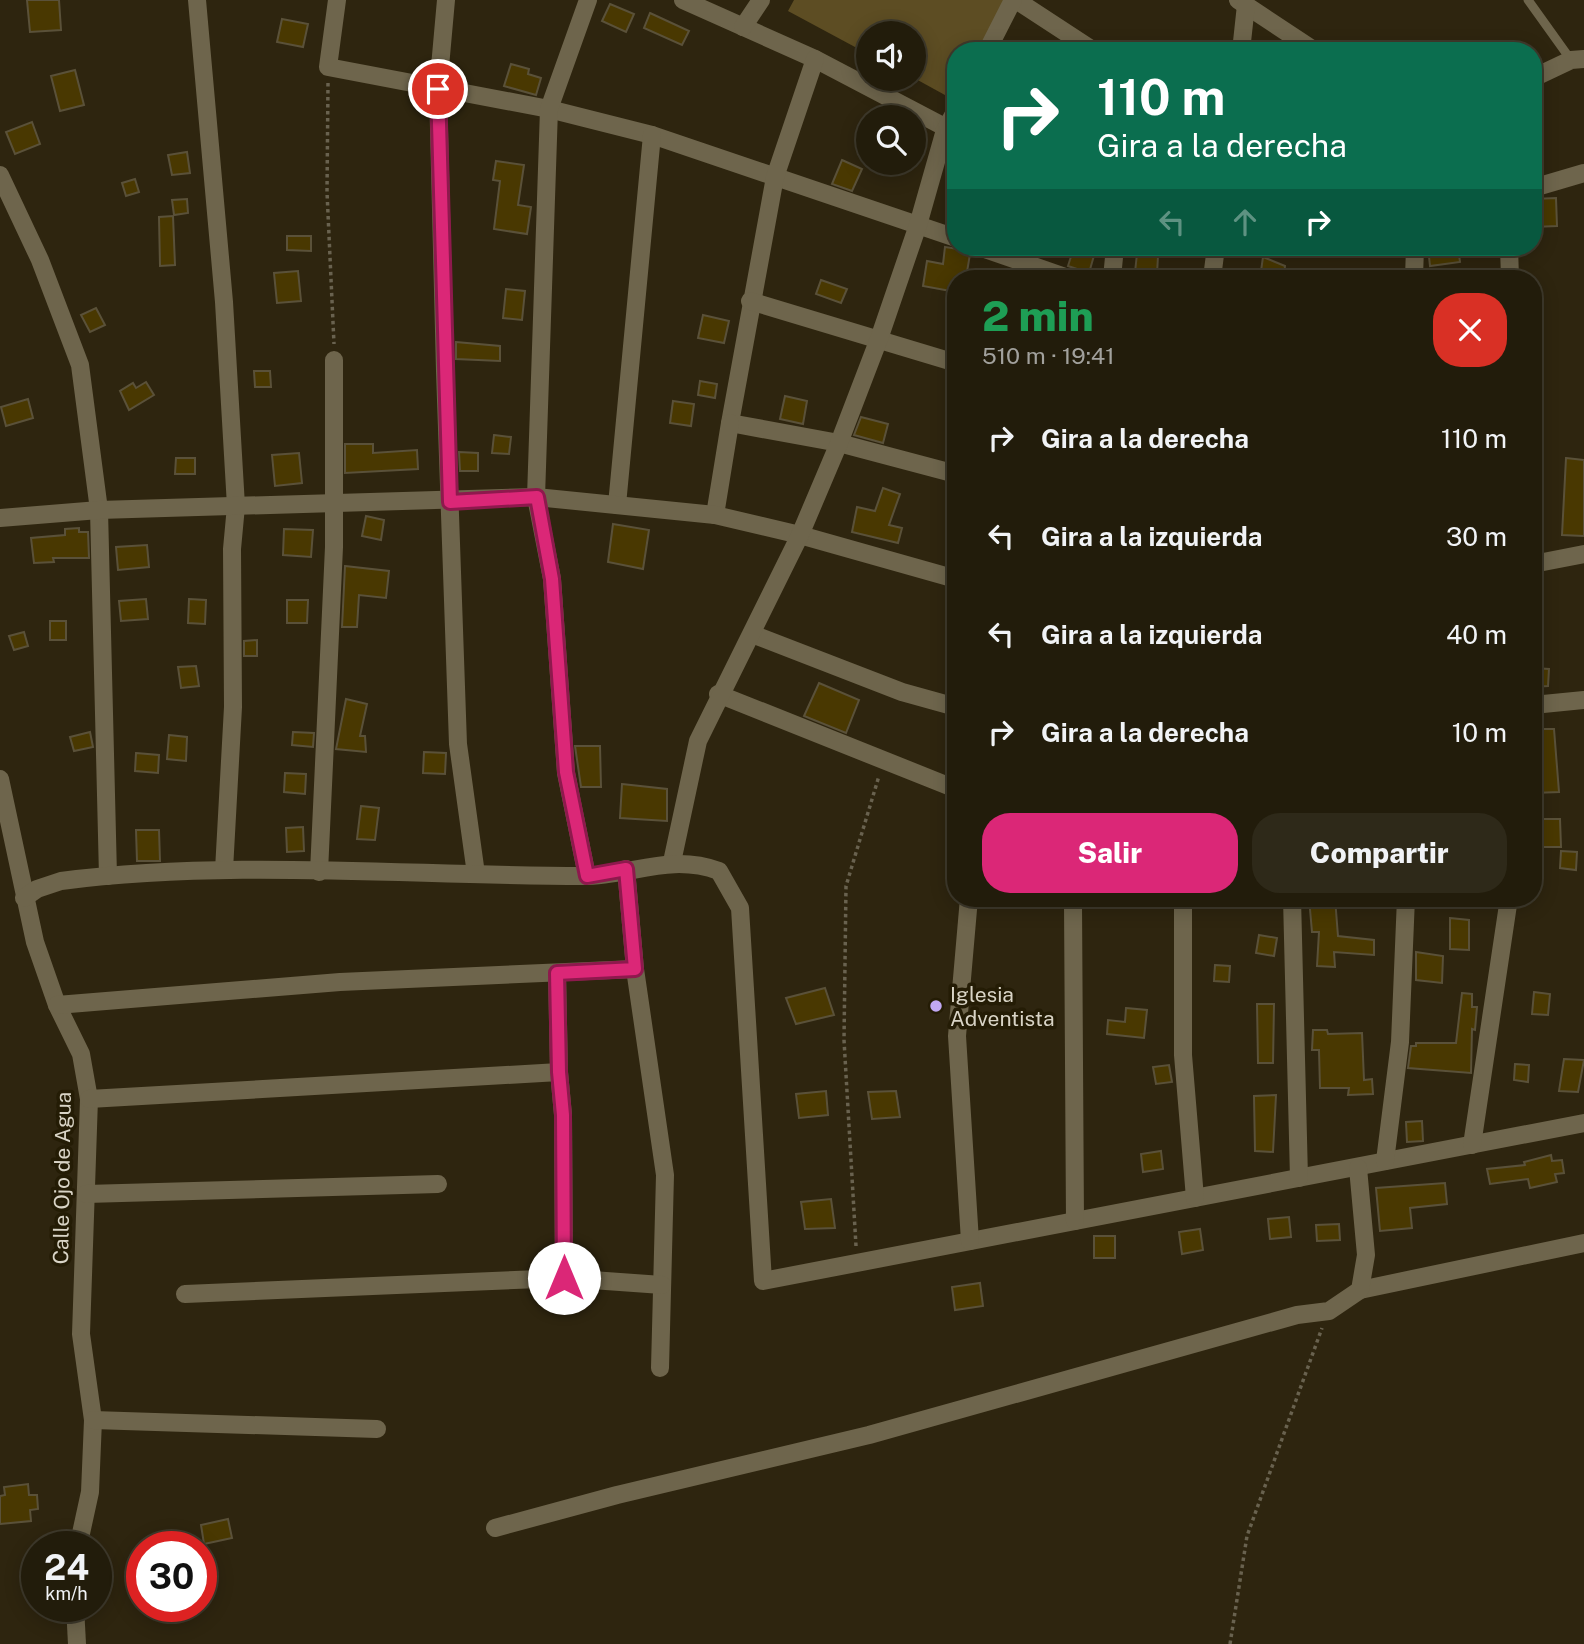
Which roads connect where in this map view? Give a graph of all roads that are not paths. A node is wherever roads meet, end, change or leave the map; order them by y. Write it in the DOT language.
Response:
graph roads {
  1 [pos="197,0"];
  2 [pos="337,0"];
  3 [pos="446,0"];
  4 [pos="683,0"];
  5 [pos="761,0"];
  6 [pos="1015,0"];
  7 [pos="1528,0"];
  8 [pos="584,1"];
  9 [pos="1242,2"];
  10 [pos="743,27"];
  11 [pos="991,42"];
  12 [pos="1080,42"];
  13 [pos="1241,42"];
  14 [pos="1302,42"];
  15 [pos="815,59"];
  16 [pos="1577,59"];
  17 [pos="1542,74"];
  18 [pos="438,89"];
  19 [pos="549,109"];
  20 [pos="947,130"];
  21 [pos="652,135"];
  22 [pos="947,141"];
  23 [pos="1584,173"];
  24 [pos="0,175"];
  25 [pos="775,177"];
  26 [pos="1542,185"];
  27 [pos="918,225"];
  28 [pos="947,235"];
  29 [pos="1005,256"];
  30 [pos="1045,270"];
  31 [pos="750,301"];
  32 [pos="878,341"];
  33 [pos="334,360"];
  34 [pos="947,360"];
  35 [pos="730,423"];
  36 [pos="839,443"];
  37 [pos="947,472"];
  38 [pos="537,497"];
  39 [pos="333,502"];
  40 [pos="450,502"];
  41 [pos="617,505"];
  42 [pos="236,506"];
  43 [pos="99,510"];
  44 [pos="715,515"];
  45 [pos="0,517"];
  46 [pos="800,535"];
  47 [pos="1584,554"];
  48 [pos="1542,562"];
  49 [pos="947,576"];
  50 [pos="752,634"];
  51 [pos="718,694"];
  52 [pos="1584,700"];
  53 [pos="947,704"];
  54 [pos="1542,704"];
  55 [pos="0,779"];
  56 [pos="947,786"];
  57 [pos="672,862"];
  58 [pos="626,869"];
  59 [pos="224,870"];
  60 [pos="319,872"];
  61 [pos="476,874"];
  62 [pos="108,876"];
  63 [pos="587,876"];
  64 [pos="24,898"];
  65 [pos="969,907"];
  66 [pos="1073,907"];
  67 [pos="1183,907"];
  68 [pos="1292,907"];
  69 [pos="1406,907"];
  70 [pos="1508,907"];
  71 [pos="635,969"];
  72 [pos="557,973"];
  73 [pos="57,1005"];
  74 [pos="559,1072"];
  75 [pos="89,1099"];
  76 [pos="1584,1123"];
  77 [pos="1472,1145"];
  78 [pos="1385,1161"];
  79 [pos="1358,1168"];
  80 [pos="1299,1178"];
  81 [pos="438,1184"];
  82 [pos="86,1194"];
  83 [pos="1195,1198"];
  84 [pos="1075,1221"];
  85 [pos="970,1241"];
  86 [pos="1584,1243"];
  87 [pos="564,1278"];
  88 [pos="662,1285"];
  89 [pos="1360,1290"];
  90 [pos="185,1294"];
  91 [pos="660,1368"];
  92 [pos="93,1420"];
  93 [pos="377,1429"];
  94 [pos="495,1528"];
  95 [pos="81,1531"];
  96 [pos="76,1622"];
  97 [pos="77,1644"];
  1 -- 42 [label="street"];
  2 -- 18 [label="street"];
  3 -- 18 [label="street"];
  4 -- 10 [label="street"];
  5 -- 10 [label="street"];
  6 -- 11 [label="street"];
  6 -- 12 [label="street"];
  7 -- 16 [label="lane"];
  8 -- 19 [label="street"];
  9 -- 13 [label="street"];
  9 -- 14 [label="street"];
  10 -- 15 [label="street"];
  15 -- 20 [label="street"];
  15 -- 25 [label="street"];
  16 -- 17 [label="street"];
  18 -- 19 [label="street"];
  18 -- 40 [label="street"];
  19 -- 21 [label="street"];
  19 -- 38 [label="street"];
  21 -- 25 [label="street"];
  21 -- 41 [label="street"];
  22 -- 27 [label="street"];
  23 -- 26 [label="street"];
  24 -- 43 [label="street"];
  25 -- 27 [label="street"];
  25 -- 31 [label="street"];
  27 -- 28 [label="street"];
  27 -- 32 [label="street"];
  29 -- 30 [label="street"];
  31 -- 32 [label="street"];
  31 -- 35 [label="street"];
  32 -- 34 [label="street"];
  32 -- 36 [label="street"];
  33 -- 39 [label="street"];
  35 -- 36 [label="street"];
  35 -- 44 [label="street"];
  36 -- 37 [label="street"];
  36 -- 46 [label="street"];
  38 -- 40 [label="street"];
  38 -- 41 [label="street"];
  38 -- 63 [label="street"];
  39 -- 40 [label="street"];
  39 -- 42 [label="street"];
  39 -- 60 [label="street"];
  40 -- 61 [label="street"];
  41 -- 44 [label="street"];
  42 -- 43 [label="street"];
  42 -- 59 [label="street"];
  43 -- 45 [label="street"];
  43 -- 62 [label="street"];
  44 -- 46 [label="street"];
  46 -- 49 [label="street"];
  46 -- 50 [label="street"];
  47 -- 48 [label="street"];
  50 -- 51 [label="street"];
  50 -- 53 [label="street"];
  51 -- 56 [label="street"];
  51 -- 57 [label="street"];
  52 -- 54 [label="street"];
  55 -- 64 [label="street, Calle Ojo de Agua"];
  57 -- 58 [label="street"];
  57 -- 85 [label="street"];
  58 -- 63 [label="street"];
  58 -- 71 [label="street"];
  59 -- 60 [label="street"];
  59 -- 62 [label="street"];
  60 -- 61 [label="street"];
  61 -- 63 [label="street"];
  62 -- 64 [label="street"];
  64 -- 73 [label="street, Calle Ojo de Agua"];
  65 -- 85 [label="street"];
  66 -- 84 [label="street"];
  67 -- 83 [label="street"];
  68 -- 80 [label="street"];
  69 -- 78 [label="street"];
  70 -- 77 [label="street"];
  71 -- 72 [label="street"];
  71 -- 88 [label="street"];
  72 -- 73 [label="street"];
  72 -- 74 [label="street"];
  73 -- 75 [label="street, Calle Ojo de Agua"];
  74 -- 75 [label="street"];
  74 -- 87 [label="street"];
  75 -- 82 [label="street, Calle Ojo de Agua"];
  76 -- 77 [label="street"];
  77 -- 78 [label="street"];
  78 -- 79 [label="street"];
  79 -- 80 [label="street"];
  79 -- 89 [label="street"];
  80 -- 83 [label="street"];
  81 -- 82 [label="street"];
  82 -- 92 [label="street, Calle Ojo de Agua"];
  83 -- 84 [label="street"];
  84 -- 85 [label="street"];
  86 -- 89 [label="street"];
  87 -- 88 [label="street"];
  87 -- 90 [label="street"];
  88 -- 91 [label="street"];
  89 -- 94 [label="street"];
  92 -- 93 [label="street"];
  92 -- 95 [label="street, Calle Ojo de Agua"];
  96 -- 97 [label="street"];
}
